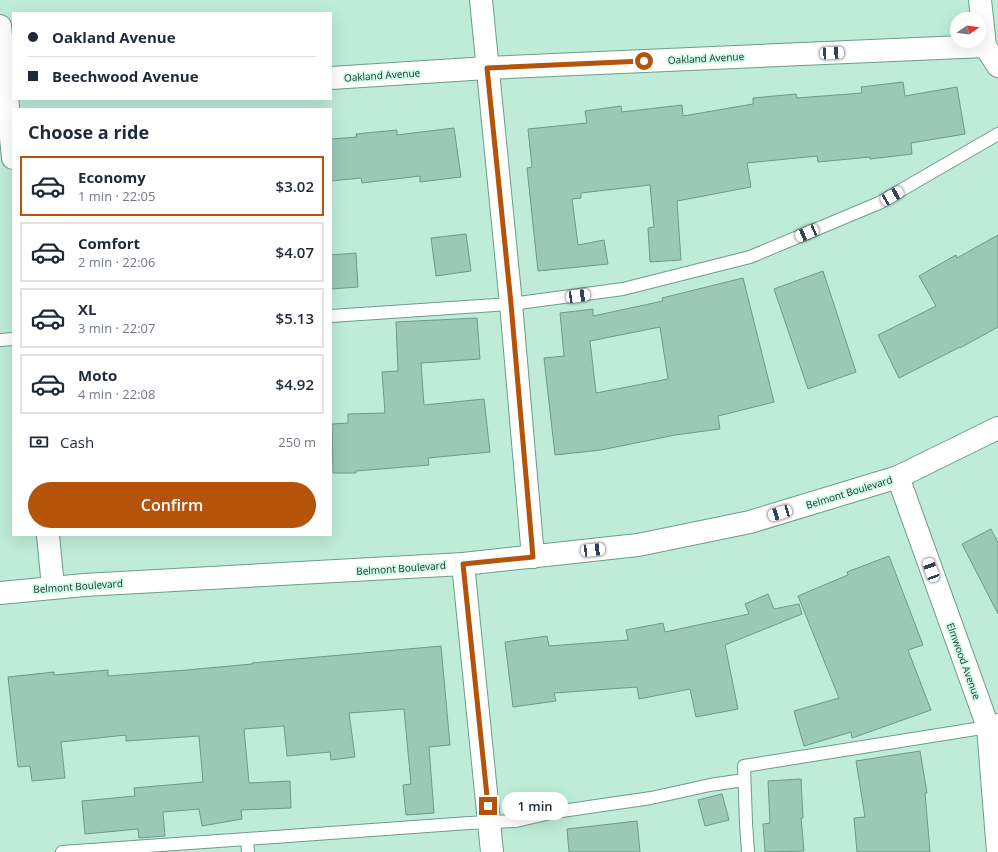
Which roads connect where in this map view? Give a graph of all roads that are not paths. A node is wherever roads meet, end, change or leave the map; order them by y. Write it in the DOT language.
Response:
graph roads {
  1 [pos="481,0"];
  2 [pos="980,0"];
  3 [pos="981,12"];
  4 [pos="0,26"];
  5 [pos="950,48"];
  6 [pos="986,48"];
  7 [pos="998,66"];
  8 [pos="487,68"];
  9 [pos="332,78"];
  10 [pos="10,100"];
  11 [pos="998,134"];
  12 [pos="12,139"];
  13 [pos="511,304"];
  14 [pos="332,316"];
  15 [pos="12,339"];
  16 [pos="0,340"];
  17 [pos="998,428"];
  18 [pos="898,477"];
  19 [pos="48,536"];
  20 [pos="533,557"];
  21 [pos="463,564"];
  22 [pos="53,587"];
  23 [pos="0,593"];
  24 [pos="993,723"];
  25 [pos="744,780"];
  26 [pos="489,822"];
  27 [pos="247,839"];
  28 [pos="62,852"];
  29 [pos="248,852"];
  30 [pos="492,852"];
  31 [pos="748,852"];
  32 [pos="998,852"];
  1 -- 8 [label="street"];
  2 -- 3 [label="street"];
  4 -- 10 [label="street"];
  5 -- 8 [label="street, Oakland Avenue"];
  6 -- 7 [label="street"];
  8 -- 9 [label="street, Oakland Avenue"];
  8 -- 13 [label="street"];
  10 -- 12 [label="street"];
  11 -- 13 [label="lane"];
  13 -- 14 [label="lane"];
  13 -- 20 [label="street"];
  15 -- 16 [label="lane"];
  17 -- 18 [label="street, Belmont Boulevard"];
  18 -- 20 [label="street, Belmont Boulevard"];
  18 -- 24 [label="street, Elmwood Avenue"];
  19 -- 22 [label="street"];
  20 -- 21 [label="street, Belmont Boulevard"];
  21 -- 22 [label="street, Belmont Boulevard"];
  21 -- 26 [label="street"];
  22 -- 23 [label="street, Belmont Boulevard"];
  24 -- 25 [label="lane"];
  24 -- 32 [label="street, Elmwood Avenue"];
  25 -- 26 [label="lane"];
  25 -- 31 [label="lane"];
  26 -- 27 [label="lane"];
  26 -- 30 [label="street"];
  27 -- 28 [label="lane"];
  27 -- 29 [label="lane"];
}
